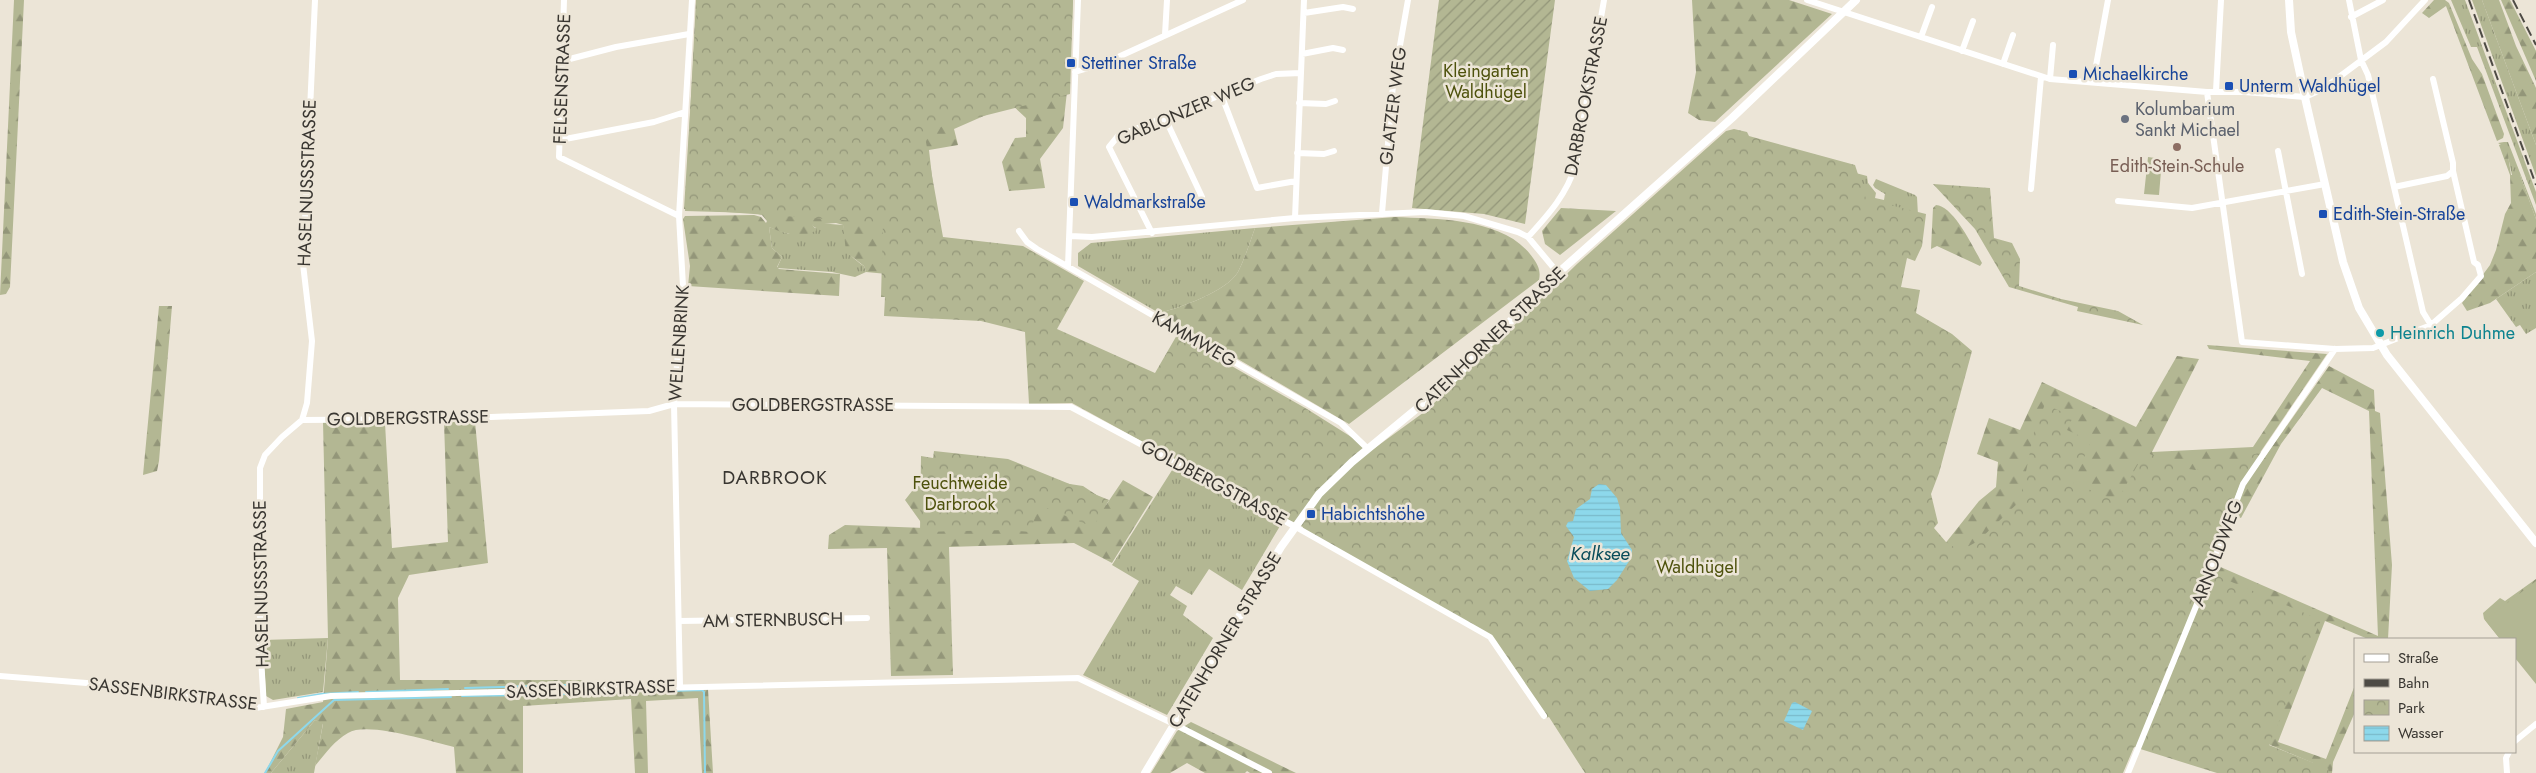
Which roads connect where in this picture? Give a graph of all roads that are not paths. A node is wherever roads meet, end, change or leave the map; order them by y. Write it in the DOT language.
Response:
graph roads {
  1 [pos="315,0"];
  2 [pos="564,0"];
  3 [pos="692,0"];
  4 [pos="1078,0"];
  5 [pos="1167,0"];
  6 [pos="1243,0"];
  7 [pos="1304,0"];
  8 [pos="1408,0"];
  9 [pos="1604,0"];
  10 [pos="1807,0"];
  11 [pos="1856,0"];
  12 [pos="2108,0"];
  13 [pos="2221,0"];
  14 [pos="2289,0"];
  15 [pos="2349,0"];
  16 [pos="2383,0"];
  17 [pos="2425,0"];
  18 [pos="1932,7"];
  19 [pos="1353,9"];
  20 [pos="1846,12"];
  21 [pos="1304,13"];
  22 [pos="2351,17"];
  23 [pos="1973,21"];
  24 [pos="689,34"];
  25 [pos="2013,35"];
  26 [pos="1165,36"];
  27 [pos="1921,37"];
  28 [pos="2053,45"];
  29 [pos="1343,50"];
  30 [pos="1962,51"];
  31 [pos="1302,54"];
  32 [pos="2361,60"];
  33 [pos="562,61"];
  34 [pos="2003,64"];
  35 [pos="1075,72"];
  36 [pos="1301,73"];
  37 [pos="2041,77"];
  38 [pos="2050,78"];
  39 [pos="2432,78"];
  40 [pos="2093,82"];
  41 [pos="2216,91"];
  42 [pos="2208,92"];
  43 [pos="1221,94"];
  44 [pos="2305,97"];
  45 [pos="1336,101"];
  46 [pos="1300,103"];
  47 [pos="685,112"];
  48 [pos="1165,118"];
  49 [pos="560,140"];
  50 [pos="1334,151"];
  51 [pos="2278,151"];
  52 [pos="1297,153"];
  53 [pos="2453,171"];
  54 [pos="1296,181"];
  55 [pos="2325,184"];
  56 [pos="2394,187"];
  57 [pos="2031,188"];
  58 [pos="2286,192"];
  59 [pos="1202,197"];
  60 [pos="2118,201"];
  61 [pos="2223,203"];
  62 [pos="1382,213"];
  63 [pos="678,216"];
  64 [pos="1295,218"];
  65 [pos="1019,231"];
  66 [pos="1152,233"];
  67 [pos="1070,236"];
  68 [pos="1528,237"];
  69 [pos="1068,266"];
  70 [pos="1558,273"];
  71 [pos="2302,274"];
  72 [pos="2431,325"];
  73 [pos="2377,346"];
  74 [pos="2334,349"];
  75 [pos="674,404"];
  76 [pos="302,420"];
  77 [pos="1368,449"];
  78 [pos="1294,526"];
  79 [pos="2536,543"];
  80 [pos="867,618"];
  81 [pos="679,621"];
  82 [pos="0,676"];
  83 [pos="680,686"];
  84 [pos="264,707"];
  85 [pos="1544,716"];
  86 [pos="1174,724"];
  87 [pos="2536,724"];
  88 [pos="2516,741"];
  89 [pos="2508,753"];
  90 [pos="1145,773"];
  91 [pos="1269,773"];
  92 [pos="2128,773"];
  93 [pos="2506,773"];
  1 -- 76 [label="street, HASELNUSSSTRASSE"];
  2 -- 33 [label="street, FELSENSTRASSE"];
  3 -- 24 [label="street, WELLENBRINK"];
  4 -- 35 [label="street"];
  5 -- 26 [label="street"];
  6 -- 26 [label="street"];
  7 -- 21 [label="street"];
  8 -- 62 [label="street, GLATZER WEG"];
  9 -- 68 [label="street, DARBROOKSTRASSE"];
  10 -- 20 [label="street"];
  11 -- 20 [label="street, CATENHORNER STRASSE"];
  12 -- 40 [label="street"];
  13 -- 41 [label="street"];
  14 -- 44 [label="street"];
  15 -- 22 [label="street"];
  16 -- 22 [label="street"];
  17 -- 32 [label="street"];
  18 -- 27 [label="street"];
  19 -- 21 [label="street"];
  20 -- 27 [label="street"];
  20 -- 70 [label="street, CATENHORNER STRASSE"];
  21 -- 31 [label="street"];
  22 -- 32 [label="street"];
  23 -- 30 [label="street"];
  24 -- 33 [label="street"];
  24 -- 47 [label="street, WELLENBRINK"];
  25 -- 34 [label="street"];
  26 -- 35 [label="street"];
  27 -- 30 [label="street"];
  28 -- 38 [label="street"];
  29 -- 31 [label="street"];
  30 -- 34 [label="street"];
  31 -- 36 [label="street"];
  32 -- 44 [label="street"];
  32 -- 56 [label="street"];
  33 -- 49 [label="street, FELSENSTRASSE"];
  34 -- 37 [label="street"];
  35 -- 67 [label="street"];
  36 -- 43 [label="street, GABLONZER WEG"];
  36 -- 46 [label="street"];
  37 -- 38 [label="street"];
  37 -- 57 [label="street"];
  38 -- 40 [label="street"];
  39 -- 53 [label="street"];
  40 -- 42 [label="street"];
  41 -- 42 [label="street"];
  41 -- 44 [label="street"];
  42 -- 61 [label="street"];
  43 -- 48 [label="street, GABLONZER WEG"];
  43 -- 54 [label="street"];
  44 -- 55 [label="street"];
  45 -- 46 [label="street"];
  46 -- 52 [label="street"];
  47 -- 49 [label="street"];
  47 -- 63 [label="street, WELLENBRINK"];
  48 -- 59 [label="street"];
  48 -- 66 [label="street, GABLONZER WEG"];
  49 -- 63 [label="street, FELSENSTRASSE"];
  50 -- 52 [label="street"];
  51 -- 58 [label="street"];
  52 -- 54 [label="street"];
  53 -- 56 [label="street"];
  53 -- 72 [label="street"];
  54 -- 64 [label="street"];
  55 -- 58 [label="street"];
  55 -- 73 [label="street"];
  56 -- 72 [label="street"];
  58 -- 61 [label="street"];
  58 -- 71 [label="street"];
  60 -- 61 [label="street"];
  61 -- 74 [label="street"];
  62 -- 64 [label="street"];
  62 -- 68 [label="street"];
  63 -- 75 [label="street, WELLENBRINK"];
  64 -- 66 [label="street"];
  65 -- 69 [label="street, KAMMWEG"];
  66 -- 67 [label="street"];
  67 -- 69 [label="street"];
  68 -- 70 [label="street"];
  69 -- 77 [label="street, KAMMWEG"];
  70 -- 77 [label="street, CATENHORNER STRASSE"];
  72 -- 73 [label="street"];
  73 -- 74 [label="street"];
  73 -- 79 [label="street"];
  74 -- 92 [label="street, ARNOLDWEG"];
  75 -- 76 [label="street, GOLDBERGSTRASSE"];
  75 -- 78 [label="street, GOLDBERGSTRASSE"];
  75 -- 81 [label="street, WELLENBRINK"];
  76 -- 84 [label="street, HASELNUSSSTRASSE"];
  77 -- 78 [label="street, CATENHORNER STRASSE"];
  78 -- 85 [label="street"];
  78 -- 86 [label="street, CATENHORNER STRASSE"];
  80 -- 81 [label="street, AM STERNBUSCH"];
  81 -- 83 [label="street, WELLENBRINK"];
  82 -- 84 [label="street, SASSENBIRKSTRASSE"];
  83 -- 84 [label="street, SASSENBIRKSTRASSE"];
  83 -- 86 [label="street, SASSENBIRKSTRASSE"];
  86 -- 90 [label="street, CATENHORNER STRASSE"];
  86 -- 91 [label="street, SASSENBIRKSTRASSE"];
  87 -- 88 [label="street"];
  89 -- 93 [label="street"];
}
